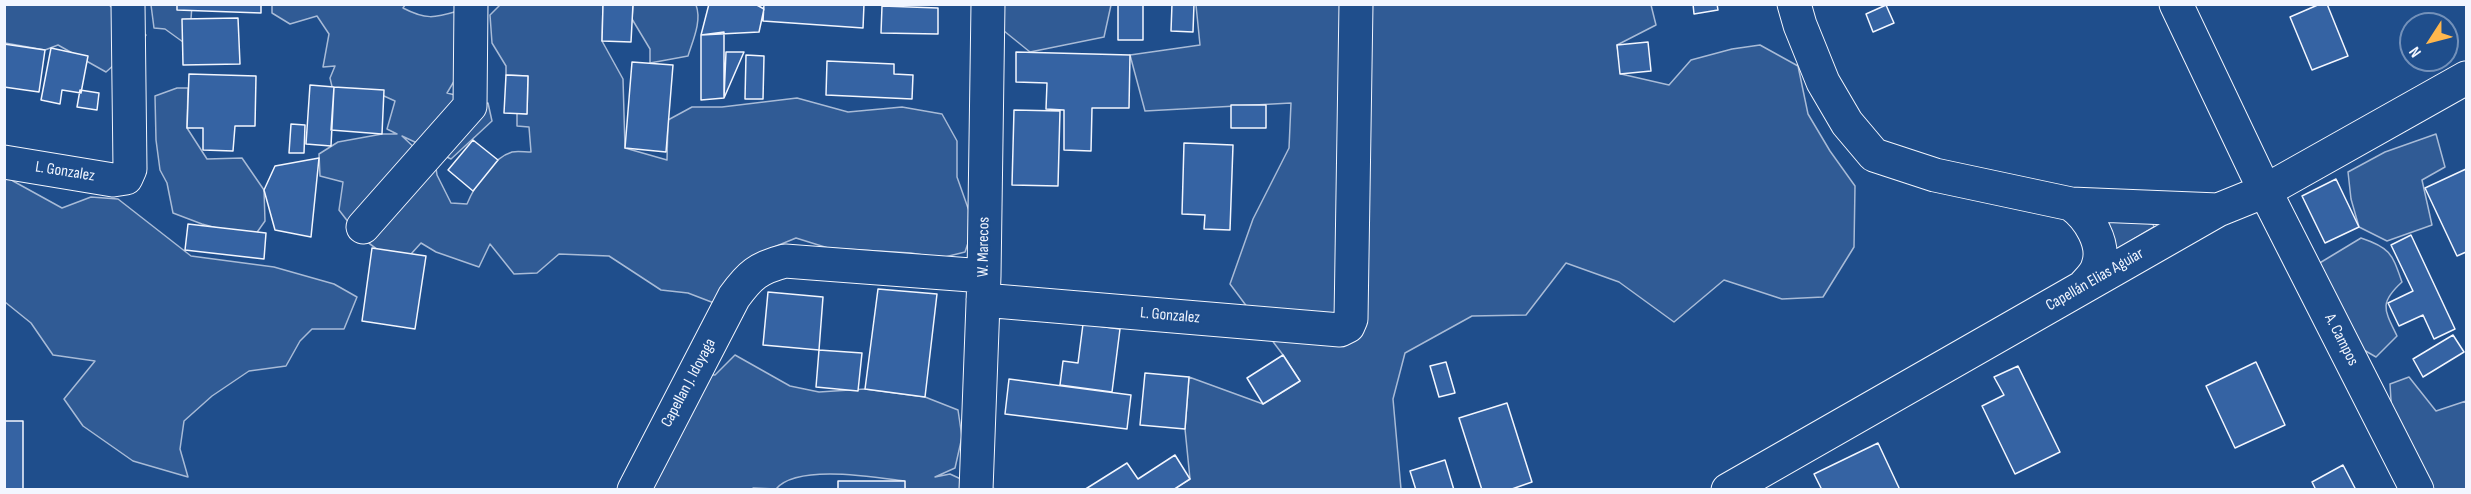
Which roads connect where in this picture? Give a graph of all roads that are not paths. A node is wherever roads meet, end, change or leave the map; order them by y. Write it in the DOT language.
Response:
graph roads {
  1 [pos="128,4"];
  2 [pos="471,4"];
  3 [pos="988,4"];
  4 [pos="1356,4"];
  5 [pos="1794,4"];
  6 [pos="2176,4"];
  7 [pos="2466,78"];
  8 [pos="4,162"];
  9 [pos="2265,191"];
  10 [pos="2071,204"];
  11 [pos="2218,210"];
  12 [pos="363,227"];
  13 [pos="748,278"];
  14 [pos="2084,286"];
  15 [pos="984,288"];
  16 [pos="634,489"];
  17 [pos="976,489"];
  18 [pos="1728,489"];
  19 [pos="2417,489"];
  1 -- 8 [label="street, L. Gonzalez"];
  2 -- 12 [label="street"];
  3 -- 15 [label="street, W. Marecos"];
  4 -- 15 [label="street, L. Gonzalez"];
  5 -- 10 [label="street"];
  6 -- 9 [label="street, A. Campos"];
  7 -- 9 [label="street, Capellán Elias Aguiar"];
  9 -- 11 [label="street, Capellán Elias Aguiar"];
  9 -- 19 [label="street, A. Campos"];
  10 -- 11 [label="street"];
  10 -- 14 [label="street"];
  11 -- 14 [label="street, Capellán Elias Aguiar"];
  13 -- 15 [label="street, L. Gonzalez"];
  13 -- 16 [label="street, Capellan J. Idoyaga"];
  14 -- 18 [label="street, Capellán Elias Aguiar"];
  15 -- 17 [label="street, W. Marecos"];
}
